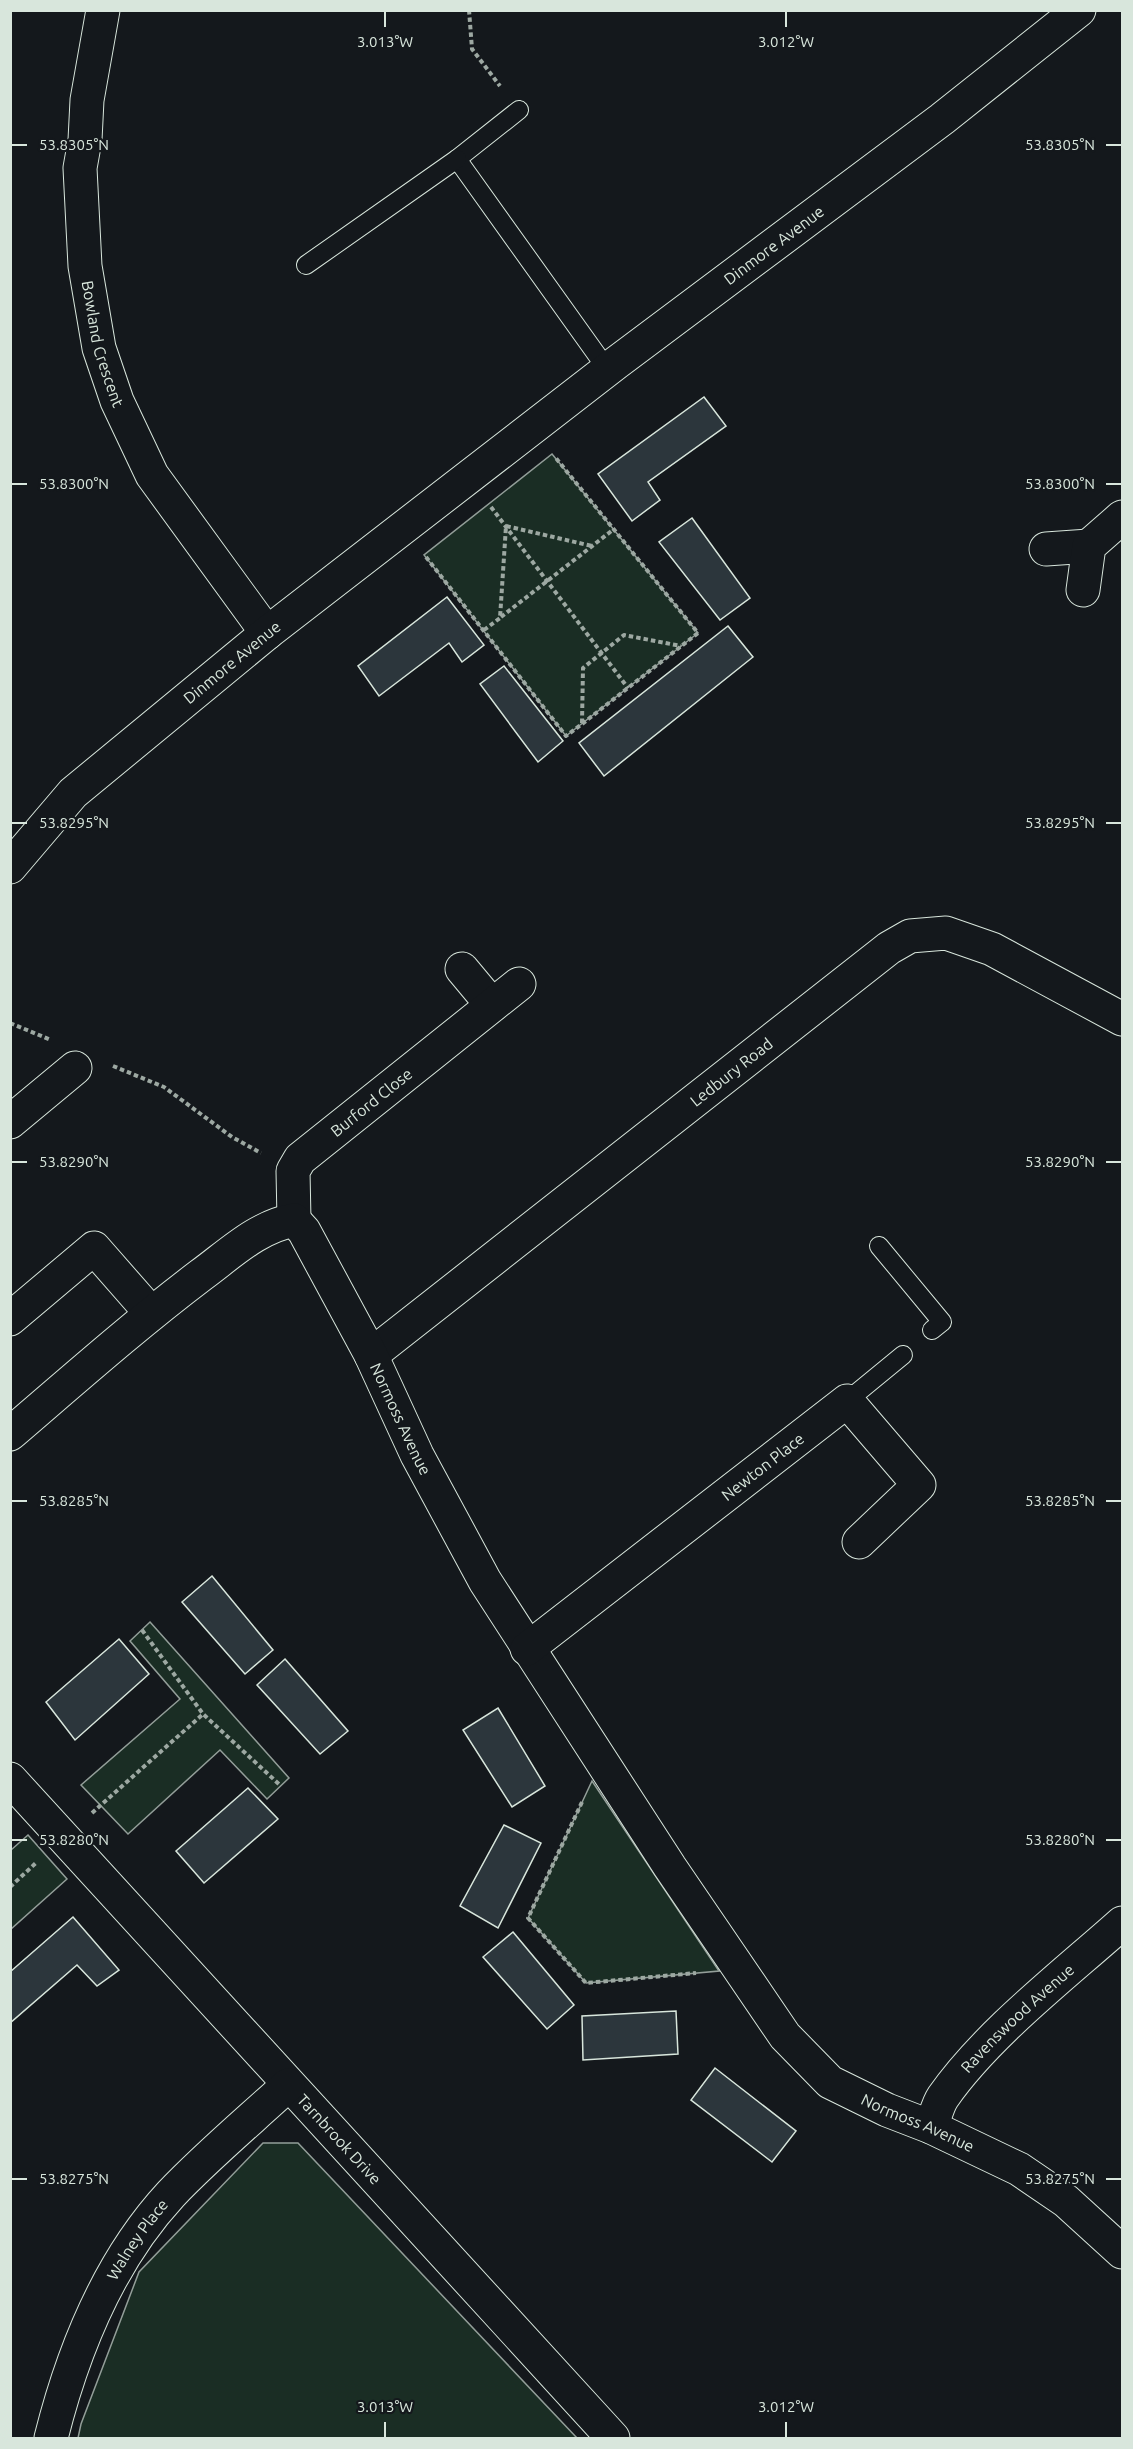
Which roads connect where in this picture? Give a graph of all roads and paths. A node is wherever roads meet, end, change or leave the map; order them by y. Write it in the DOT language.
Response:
graph roads {
  1 [pos="103,10"];
  2 [pos="469,10"];
  3 [pos="1079,10"];
  4 [pos="519,110"];
  5 [pos="457,159"];
  6 [pos="306,265"];
  7 [pos="607,369"];
  8 [pos="531,428"];
  9 [pos="469,477"];
  10 [pos="1122,517"];
  11 [pos="506,526"];
  12 [pos="403,527"];
  13 [pos="614,529"];
  14 [pos="591,546"];
  15 [pos="1089,546"];
  16 [pos="1046,549"];
  17 [pos="547,581"];
  18 [pos="1083,590"];
  19 [pos="501,618"];
  20 [pos="484,630"];
  21 [pos="267,633"];
  22 [pos="681,646"];
  23 [pos="602,654"];
  24 [pos="628,688"];
  25 [pos="582,724"];
  26 [pos="10,867"];
  27 [pos="462,969"];
  28 [pos="519,984"];
  29 [pos="492,1005"];
  30 [pos="1122,1019"];
  31 [pos="10,1023"];
  32 [pos="67,1056"];
  33 [pos="111,1065"];
  34 [pos="10,1122"];
  35 [pos="293,1171"];
  36 [pos="294,1220"];
  37 [pos="879,1246"];
  38 [pos="151,1312"];
  39 [pos="10,1319"];
  40 [pos="932,1330"];
  41 [pos="370,1354"];
  42 [pos="903,1354"];
  43 [pos="847,1401"];
  44 [pos="10,1434"];
  45 [pos="859,1542"];
  46 [pos="141,1630"];
  47 [pos="526,1649"];
  48 [pos="203,1714"];
  49 [pos="601,1761"];
  50 [pos="10,1779"];
  51 [pos="281,1786"];
  52 [pos="64,1838"];
  53 [pos="1122,1923"];
  54 [pos="738,1970"];
  55 [pos="288,2085"];
  56 [pos="931,2127"];
  57 [pos="1122,2252"];
  58 [pos="51,2439"];
  59 [pos="613,2439"];
  1 -- 21 [label="street, Bowland Crescent"];
  2 -- 4 [label="path"];
  3 -- 7 [label="street, Dinmore Avenue"];
  4 -- 5 [label="lane"];
  5 -- 6 [label="lane"];
  5 -- 7 [label="lane"];
  7 -- 8 [label="street, Dinmore Avenue"];
  8 -- 9 [label="street, Dinmore Avenue"];
  8 -- 13 [label="path"];
  9 -- 11 [label="path"];
  9 -- 12 [label="street, Dinmore Avenue"];
  10 -- 15 [label="street"];
  11 -- 14 [label="path"];
  11 -- 17 [label="path"];
  11 -- 19 [label="path"];
  12 -- 20 [label="path"];
  12 -- 21 [label="street, Dinmore Avenue"];
  13 -- 14 [label="path"];
  13 -- 22 [label="path"];
  14 -- 17 [label="path"];
  15 -- 16 [label="street"];
  15 -- 18 [label="street"];
  17 -- 19 [label="path"];
  17 -- 23 [label="path"];
  19 -- 20 [label="path"];
  20 -- 25 [label="path"];
  21 -- 26 [label="street, Dinmore Avenue"];
  22 -- 23 [label="path"];
  22 -- 24 [label="path"];
  23 -- 24 [label="path"];
  23 -- 25 [label="path"];
  24 -- 25 [label="path"];
  27 -- 29 [label="street"];
  28 -- 29 [label="street, Burford Close"];
  29 -- 35 [label="street, Burford Close"];
  30 -- 41 [label="street, Ledbury Road"];
  31 -- 32 [label="path"];
  32 -- 34 [label="street"];
  33 -- 35 [label="path"];
  35 -- 36 [label="street"];
  36 -- 38 [label="street"];
  36 -- 41 [label="street, Normoss Avenue"];
  37 -- 40 [label="lane"];
  38 -- 39 [label="street"];
  38 -- 44 [label="street"];
  41 -- 47 [label="street, Normoss Avenue"];
  42 -- 43 [label="lane"];
  43 -- 45 [label="street"];
  43 -- 47 [label="street, Newton Place"];
  46 -- 48 [label="path"];
  47 -- 49 [label="street, Normoss Avenue"];
  48 -- 51 [label="path"];
  48 -- 52 [label="path"];
  49 -- 54 [label="street, Normoss Avenue"];
  49 -- 54 [label="path"];
  50 -- 52 [label="street, Tarnbrook Drive"];
  52 -- 55 [label="street, Tarnbrook Drive"];
  53 -- 56 [label="street, Ravenswood Avenue"];
  54 -- 56 [label="street, Normoss Avenue"];
  55 -- 58 [label="street, Walney Place"];
  55 -- 59 [label="street, Tarnbrook Drive"];
  56 -- 57 [label="street, Normoss Avenue"];
}
